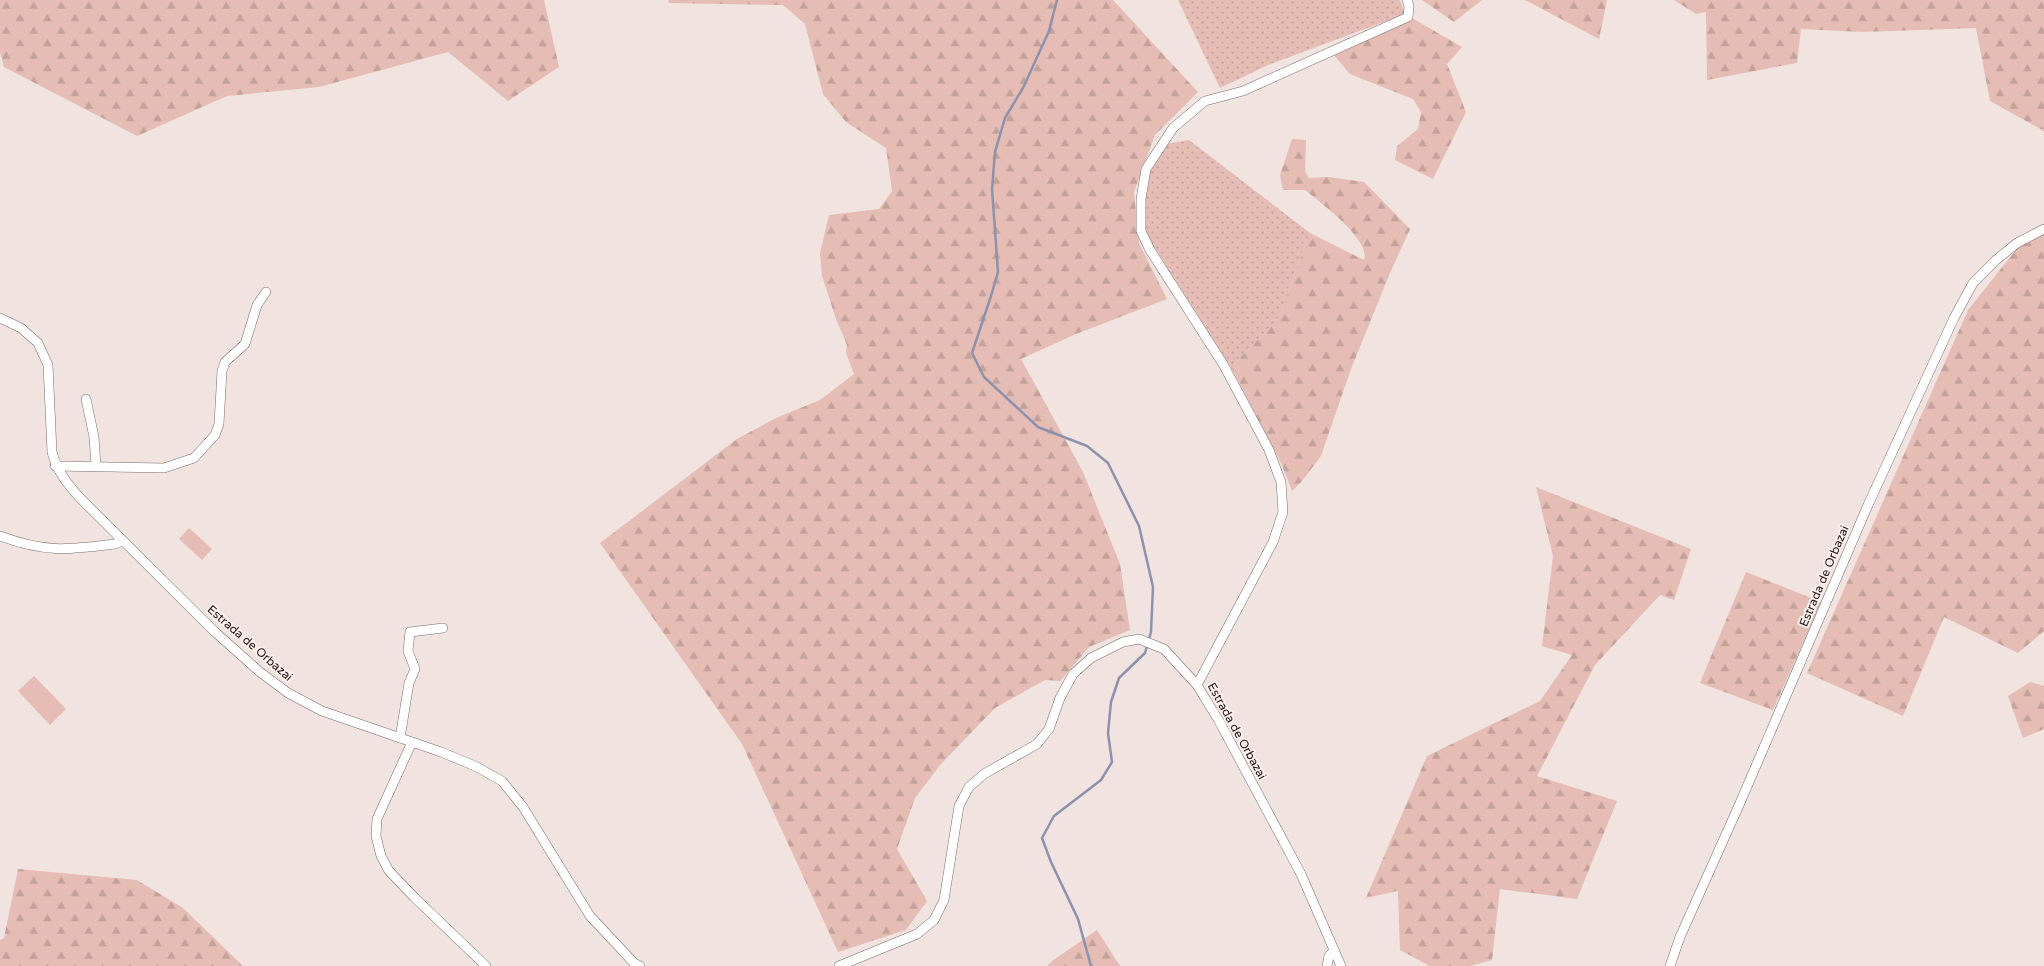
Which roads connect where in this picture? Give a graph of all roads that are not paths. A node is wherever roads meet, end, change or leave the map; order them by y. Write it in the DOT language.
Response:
graph roads {
  1 [pos="1406,0"];
  2 [pos="2044,229"];
  3 [pos="266,292"];
  4 [pos="0,318"];
  5 [pos="86,399"];
  6 [pos="55,466"];
  7 [pos="96,466"];
  8 [pos="0,536"];
  9 [pos="122,541"];
  10 [pos="443,628"];
  11 [pos="1197,685"];
  12 [pos="400,738"];
  13 [pos="412,742"];
  14 [pos="1334,951"];
  15 [pos="1338,965"];
  16 [pos="486,966"];
  17 [pos="640,966"];
  18 [pos="839,966"];
  19 [pos="1327,966"];
  20 [pos="1670,966"];
  1 -- 11 [label="street"];
  2 -- 20 [label="street, Estrada de Orbazai"];
  3 -- 7 [label="street"];
  4 -- 6 [label="street, Estrada de Orbazai"];
  5 -- 7 [label="street"];
  6 -- 7 [label="street"];
  6 -- 9 [label="street, Estrada de Orbazai"];
  8 -- 9 [label="street"];
  9 -- 12 [label="street, Estrada de Orbazai"];
  10 -- 12 [label="street"];
  11 -- 14 [label="street, Estrada de Orbazai"];
  11 -- 18 [label="street, Estrada de Orbazai"];
  12 -- 13 [label="street, Estrada de Orbazai"];
  13 -- 16 [label="street"];
  13 -- 17 [label="street, Estrada de Orbazai"];
  14 -- 15 [label="street, Estrada de Orbazai"];
  14 -- 19 [label="street"];
}
